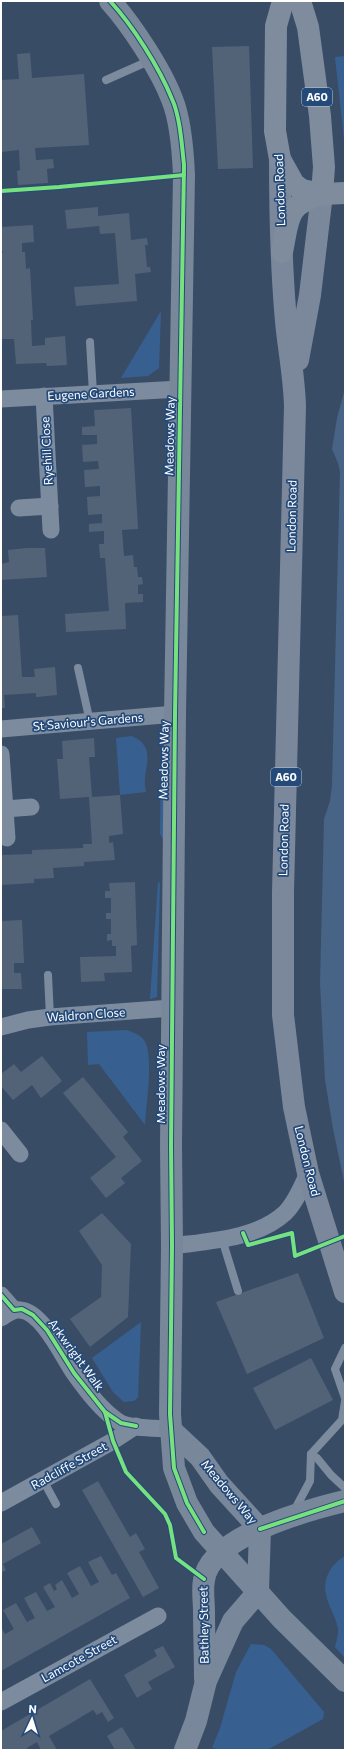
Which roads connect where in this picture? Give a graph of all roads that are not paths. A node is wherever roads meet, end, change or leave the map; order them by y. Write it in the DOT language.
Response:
graph roads {
  1 [pos="110,1"];
  2 [pos="283,1"];
  3 [pos="300,1"];
  4 [pos="151,60"];
  5 [pos="106,80"];
  6 [pos="280,159"];
  7 [pos="345,192"];
  8 [pos="322,194"];
  9 [pos="282,252"];
  10 [pos="90,342"];
  11 [pos="294,379"];
  12 [pos="180,389"];
  13 [pos="93,393"];
  14 [pos="44,396"];
  15 [pos="1,399"];
  16 [pos="50,506"];
  17 [pos="19,508"];
  18 [pos="51,530"];
  19 [pos="78,668"];
  20 [pos="175,714"];
  21 [pos="90,722"];
  22 [pos="1,729"];
  23 [pos="1,754"];
  24 [pos="31,807"];
  25 [pos="5,808"];
  26 [pos="7,838"];
  27 [pos="48,975"];
  28 [pos="172,1008"];
  29 [pos="50,1017"];
  30 [pos="1,1027"];
  31 [pos="1,1130"];
  32 [pos="20,1154"];
  33 [pos="308,1173"];
  34 [pos="222,1239"];
  35 [pos="172,1246"];
  36 [pos="238,1291"];
  37 [pos="345,1292"];
  38 [pos="1,1295"];
  39 [pos="7,1314"];
  40 [pos="345,1348"];
  41 [pos="345,1398"];
  42 [pos="345,1401"];
  43 [pos="344,1420"];
  44 [pos="136,1426"];
  45 [pos="170,1429"];
  46 [pos="311,1454"];
  47 [pos="43,1480"];
  48 [pos="345,1488"];
  49 [pos="345,1501"];
  50 [pos="1,1503"];
  51 [pos="56,1504"];
  52 [pos="290,1518"];
  53 [pos="260,1529"];
  54 [pos="221,1551"];
  55 [pos="258,1592"];
  56 [pos="158,1616"];
  57 [pos="206,1681"];
  58 [pos="345,1681"];
  59 [pos="1,1702"];
  60 [pos="185,1750"];
  1 -- 4 [label="street, Meadows Way"];
  2 -- 6 [label="highway, London Road / A60"];
  3 -- 8 [label="highway, London Road / A60"];
  4 -- 5 [label="lane"];
  4 -- 12 [label="street, Meadows Way"];
  6 -- 8 [label="highway"];
  6 -- 9 [label="main road, London Road / A60"];
  7 -- 8 [label="highway"];
  8 -- 9 [label="highway"];
  8 -- 11 [label="main road, London Road / A60"];
  9 -- 11 [label="main road, London Road / A60"];
  10 -- 13 [label="lane"];
  11 -- 33 [label="main road, London Road / A60"];
  12 -- 13 [label="street, Eugene Gardens"];
  12 -- 20 [label="street, Meadows Way"];
  13 -- 14 [label="street, Eugene Gardens"];
  14 -- 15 [label="street, Eugene Gardens"];
  14 -- 16 [label="street, Ryehill Close"];
  16 -- 17 [label="street"];
  16 -- 18 [label="street, Ryehill Close"];
  19 -- 21 [label="lane"];
  20 -- 21 [label="street, St Saviour's Gardens"];
  20 -- 28 [label="street, Meadows Way"];
  21 -- 22 [label="street, St Saviour's Gardens"];
  23 -- 25 [label="street"];
  24 -- 25 [label="street"];
  25 -- 26 [label="street"];
  27 -- 29 [label="lane"];
  28 -- 29 [label="street, Waldron Close"];
  28 -- 35 [label="street, Meadows Way"];
  29 -- 30 [label="street, Waldron Close"];
  31 -- 32 [label="street"];
  33 -- 34 [label="street"];
  33 -- 37 [label="main road, London Road / A60"];
  34 -- 35 [label="street"];
  34 -- 36 [label="lane"];
  35 -- 45 [label="street, Meadows Way"];
  38 -- 39 [label="street, Arkwright Walk"];
  39 -- 44 [label="street, Arkwright Walk"];
  40 -- 41 [label="lane"];
  42 -- 43 [label="lane"];
  43 -- 46 [label="lane"];
  44 -- 45 [label="street, Arkwright Walk"];
  44 -- 47 [label="street, Radcliffe Street"];
  45 -- 53 [label="street, Meadows Way"];
  45 -- 54 [label="street, Meadows Way"];
  46 -- 48 [label="lane"];
  46 -- 52 [label="lane"];
  47 -- 50 [label="street, Radcliffe Street"];
  47 -- 51 [label="lane"];
  49 -- 52 [label="street, Bathley Street"];
  52 -- 53 [label="street, Bathley Street"];
  53 -- 54 [label="street, Bathley Street"];
  53 -- 55 [label="street, Meadows Way"];
  54 -- 55 [label="street, Meadows Way"];
  54 -- 57 [label="street, Bathley Street"];
  55 -- 57 [label="street, Bathley Street"];
  55 -- 58 [label="street, Meadows Way"];
  56 -- 59 [label="street, Lamcote Street"];
  57 -- 60 [label="street, Bathley Street"];
}
